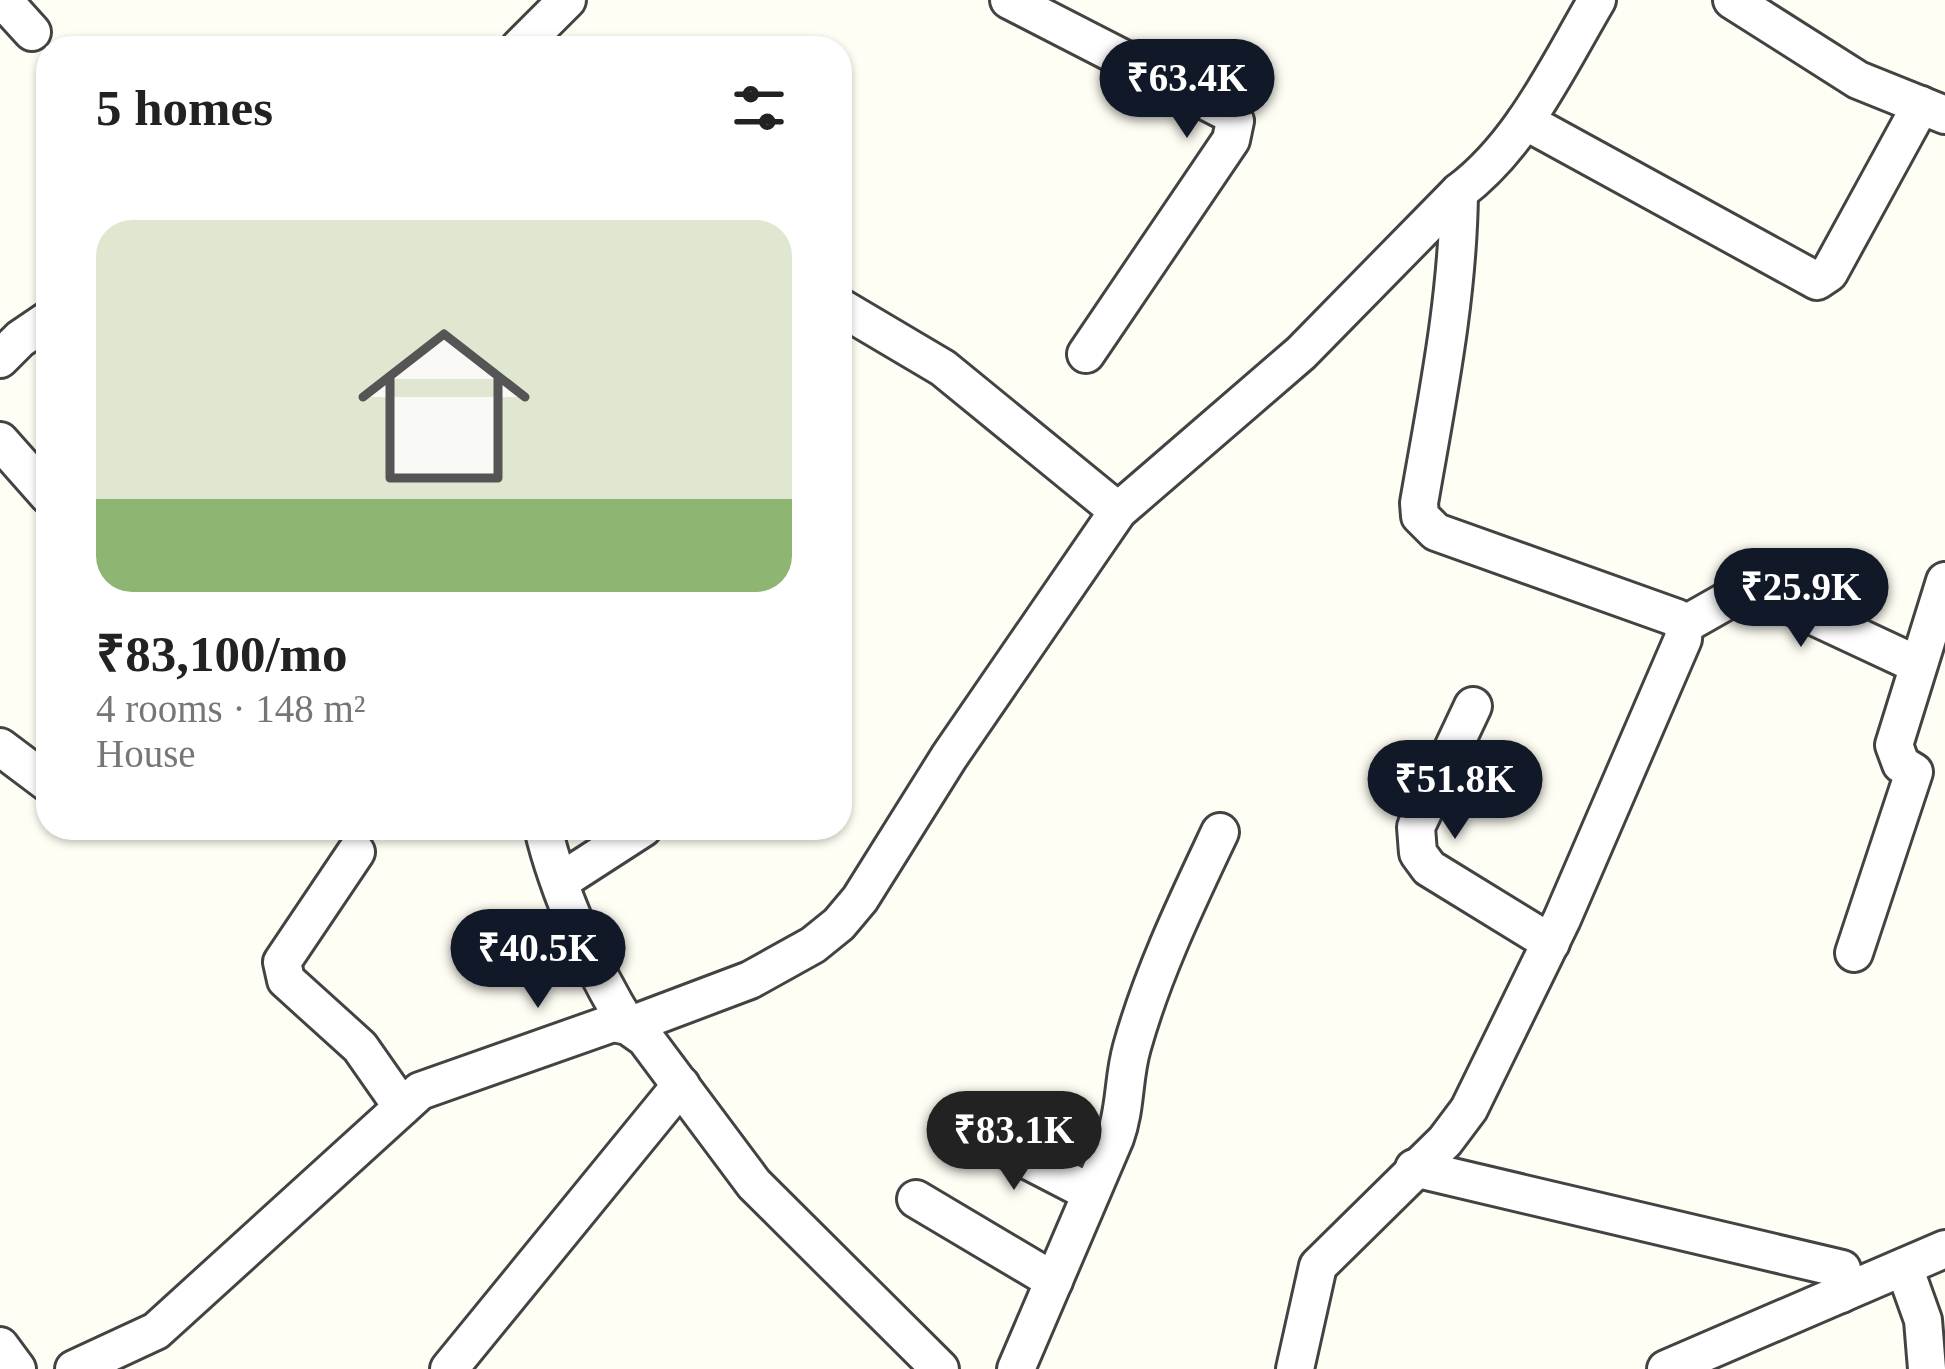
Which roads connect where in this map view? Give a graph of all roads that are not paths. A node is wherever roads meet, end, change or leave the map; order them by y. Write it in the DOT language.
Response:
graph roads {
  1 [pos="3,0"];
  2 [pos="567,0"];
  3 [pos="1010,0"];
  4 [pos="1597,0"];
  5 [pos="1732,0"];
  6 [pos="1075,14"];
  7 [pos="32,32"];
  8 [pos="533,36"];
  9 [pos="1933,110"];
  10 [pos="1526,121"];
  11 [pos="1459,192"];
  12 [pos="852,314"];
  13 [pos="36,328"];
  14 [pos="1086,354"];
  15 [pos="0,359"];
  16 [pos="0,440"];
  17 [pos="36,481"];
  18 [pos="1118,512"];
  19 [pos="1945,581"];
  20 [pos="1684,626"];
  21 [pos="1918,664"];
  22 [pos="1473,706"];
  23 [pos="0,748"];
  24 [pos="36,774"];
  25 [pos="1929,779"];
  26 [pos="1220,832"];
  27 [pos="547,840"];
  28 [pos="624,840"];
  29 [pos="356,852"];
  30 [pos="561,881"];
  31 [pos="1551,943"];
  32 [pos="1854,953"];
  33 [pos="628,1026"];
  34 [pos="681,1085"];
  35 [pos="402,1108"];
  36 [pos="969,1130"];
  37 [pos="1414,1168"];
  38 [pos="1091,1192"];
  39 [pos="916,1199"];
  40 [pos="1945,1249"];
  41 [pos="1904,1267"];
  42 [pos="1054,1280"];
  43 [pos="1840,1294"];
  44 [pos="1934,1322"];
  45 [pos="0,1346"];
  46 [pos="16,1369"];
  47 [pos="74,1369"];
  48 [pos="449,1369"];
  49 [pos="940,1369"];
  50 [pos="1016,1369"];
  51 [pos="1294,1369"];
  52 [pos="1666,1369"];
  53 [pos="1927,1369"];
  1 -- 7 [label="street"];
  2 -- 8 [label="street"];
  3 -- 6 [label="street"];
  4 -- 10 [label="street"];
  5 -- 9 [label="street"];
  6 -- 14 [label="street"];
  9 -- 10 [label="street"];
  10 -- 11 [label="street"];
  11 -- 18 [label="street"];
  11 -- 20 [label="street"];
  12 -- 18 [label="street"];
  13 -- 15 [label="street"];
  16 -- 17 [label="street"];
  18 -- 33 [label="street"];
  19 -- 21 [label="street"];
  20 -- 21 [label="street"];
  20 -- 31 [label="street"];
  21 -- 25 [label="street"];
  22 -- 31 [label="street"];
  23 -- 24 [label="street"];
  25 -- 32 [label="street"];
  26 -- 38 [label="street"];
  27 -- 30 [label="street"];
  28 -- 30 [label="street"];
  29 -- 35 [label="street"];
  30 -- 33 [label="street"];
  31 -- 37 [label="street"];
  33 -- 34 [label="street"];
  33 -- 35 [label="street"];
  34 -- 48 [label="street"];
  34 -- 49 [label="street"];
  35 -- 47 [label="street"];
  36 -- 38 [label="street"];
  37 -- 43 [label="street"];
  37 -- 51 [label="street"];
  38 -- 42 [label="street"];
  39 -- 42 [label="street"];
  40 -- 41 [label="street"];
  41 -- 43 [label="street"];
  41 -- 44 [label="street"];
  42 -- 50 [label="street"];
  43 -- 52 [label="street"];
  44 -- 53 [label="street"];
  45 -- 46 [label="street"];
}
